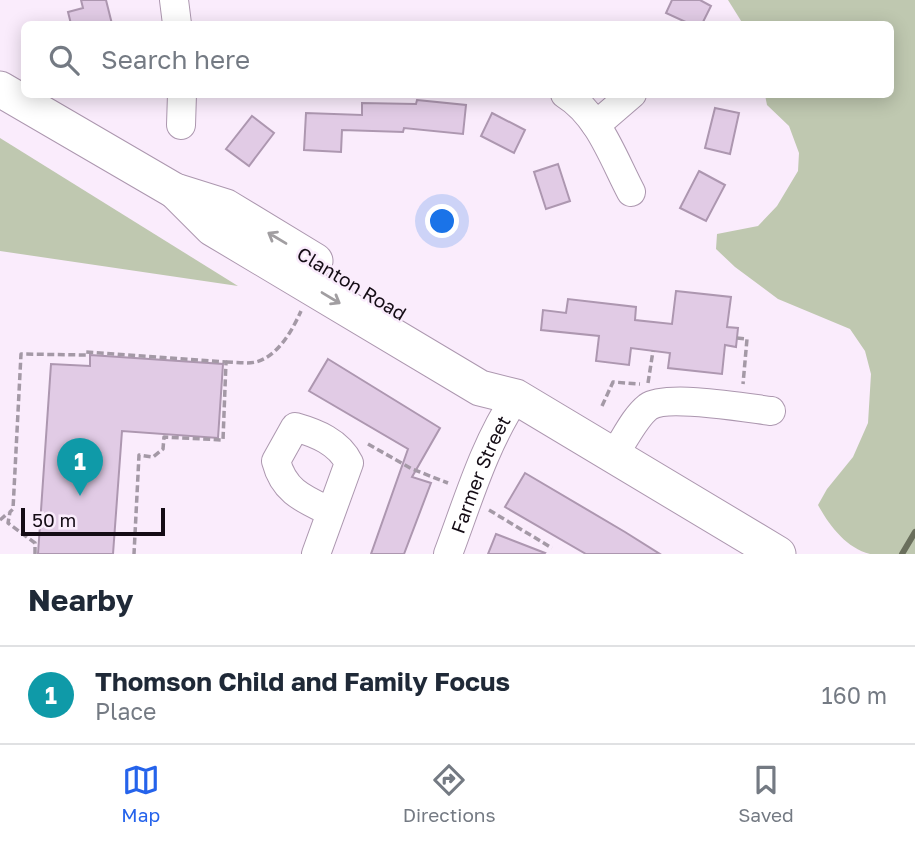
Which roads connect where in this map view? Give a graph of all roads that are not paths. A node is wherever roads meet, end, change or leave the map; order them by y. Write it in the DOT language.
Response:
graph roads {
  1 [pos="174,0"];
  2 [pos="177,21"];
  3 [pos="0,89"];
  4 [pos="182,98"];
  5 [pos="571,98"];
  6 [pos="627,98"];
  7 [pos="181,125"];
  8 [pos="596,125"];
  9 [pos="631,192"];
  10 [pos="516,397"];
  11 [pos="771,411"];
  12 [pos="613,456"];
  13 [pos="331,512"];
  14 [pos="316,554"];
  15 [pos="448,554"];
  16 [pos="778,554"];
  1 -- 2 [label="street"];
  3 -- 10 [label="main road, Clanton Road"];
  4 -- 7 [label="street"];
  5 -- 8 [label="street"];
  6 -- 8 [label="street"];
  8 -- 9 [label="street"];
  10 -- 12 [label="main road, Clanton Road"];
  10 -- 15 [label="street, Farmer Street"];
  11 -- 12 [label="street"];
  12 -- 16 [label="main road, Clanton Road"];
  13 -- 14 [label="street"];
}
